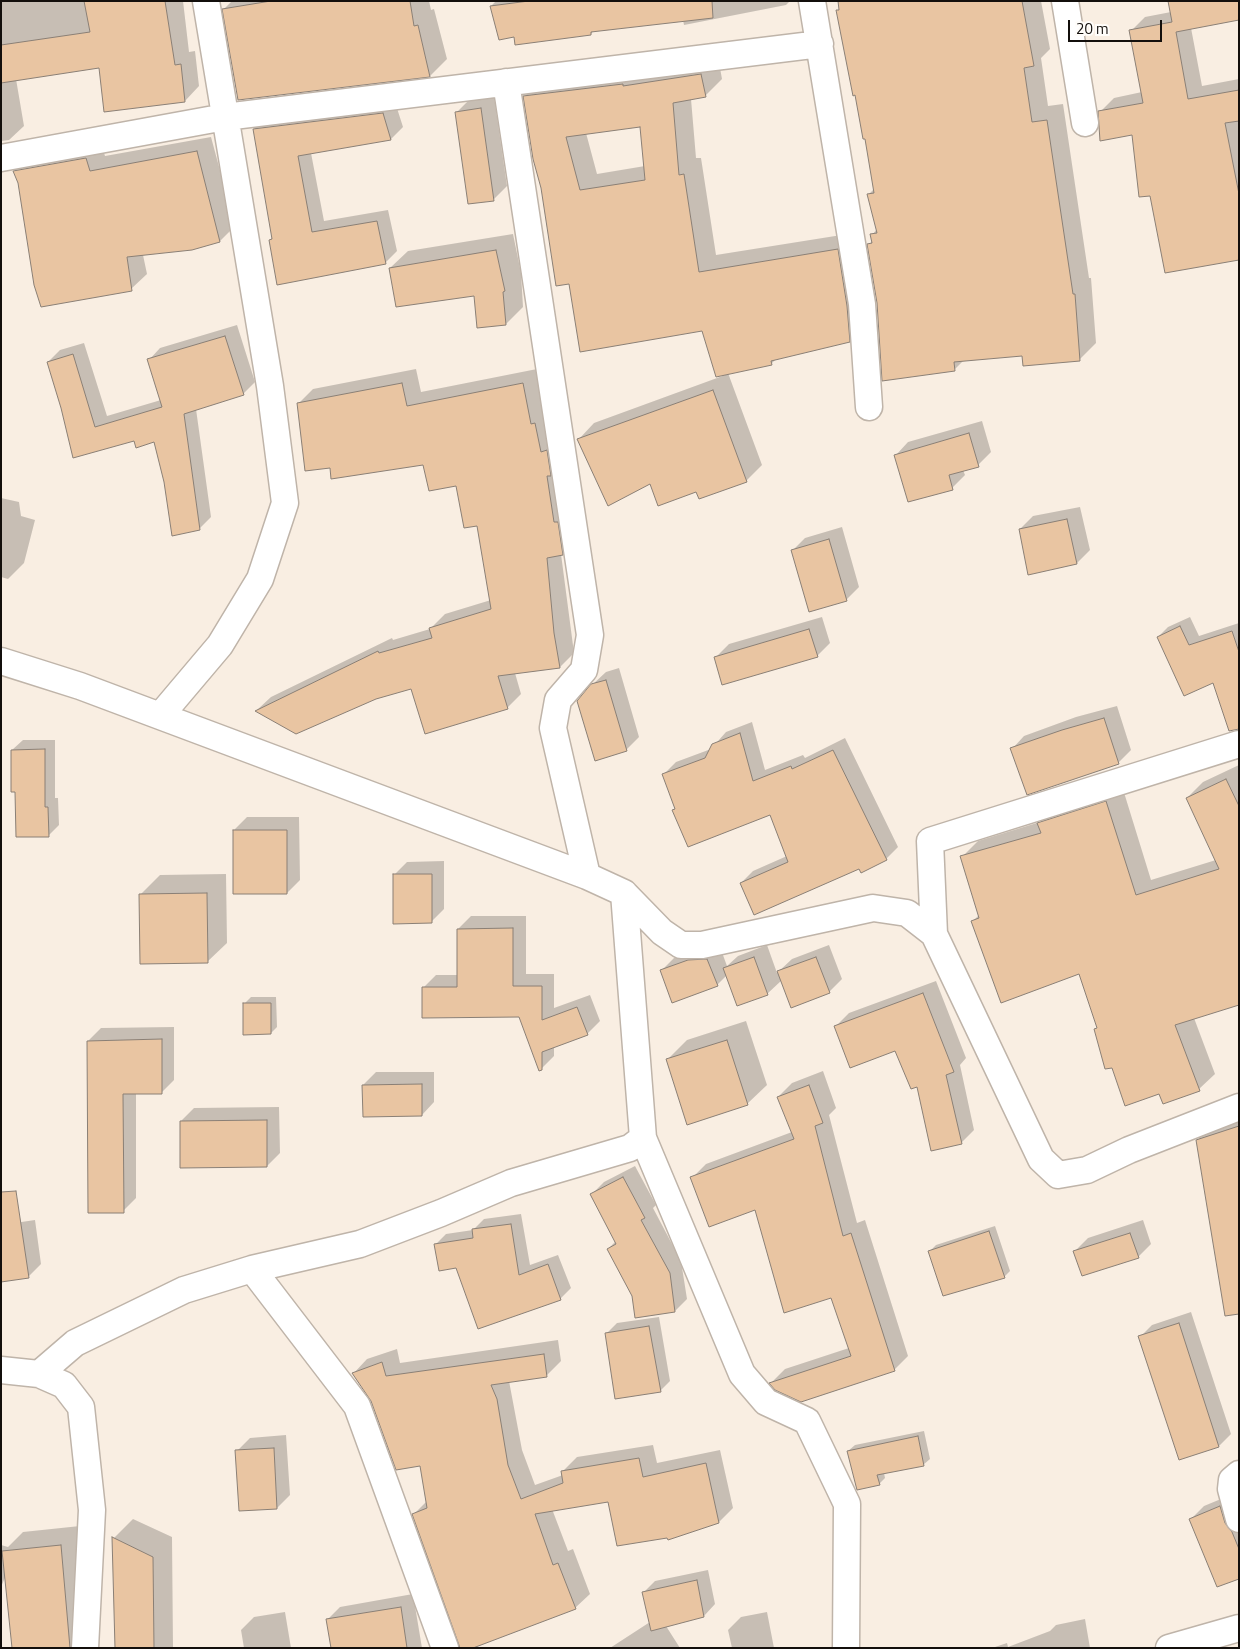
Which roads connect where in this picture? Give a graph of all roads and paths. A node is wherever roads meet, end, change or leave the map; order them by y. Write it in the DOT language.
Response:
graph roads {
  1 [pos="206,1"];
  2 [pos="812,1"];
  3 [pos="1065,1"];
  4 [pos="820,44"];
  5 [pos="506,82"];
  6 [pos="225,116"];
  7 [pos="1085,123"];
  8 [pos="1,158"];
  9 [pos="869,407"];
  10 [pos="1,661"];
  11 [pos="160,716"];
  12 [pos="1239,744"];
  13 [pos="587,876"];
  14 [pos="624,893"];
  15 [pos="934,934"];
  16 [pos="1239,1107"];
  17 [pos="643,1138"];
  18 [pos="252,1269"];
  19 [pos="1,1370"];
  20 [pos="39,1374"];
  21 [pos="1239,1474"];
  22 [pos="1239,1519"];
  23 [pos="1239,1628"];
  24 [pos="85,1648"];
  25 [pos="445,1648"];
  26 [pos="846,1648"];
  27 [pos="1169,1648"];
  1 -- 6 [label="street"];
  2 -- 4 [label="street"];
  3 -- 7 [label="street"];
  4 -- 5 [label="street"];
  4 -- 9 [label="street"];
  5 -- 6 [label="street"];
  5 -- 13 [label="street"];
  6 -- 8 [label="street"];
  6 -- 11 [label="street"];
  10 -- 11 [label="street"];
  11 -- 13 [label="street"];
  12 -- 15 [label="street"];
  13 -- 14 [label="street"];
  14 -- 15 [label="street"];
  14 -- 17 [label="street"];
  15 -- 16 [label="street"];
  17 -- 18 [label="street"];
  17 -- 26 [label="street"];
  18 -- 20 [label="street"];
  18 -- 25 [label="street"];
  19 -- 20 [label="street"];
  20 -- 24 [label="street"];
  21 -- 22 [label="street"];
  23 -- 27 [label="street"];
}
